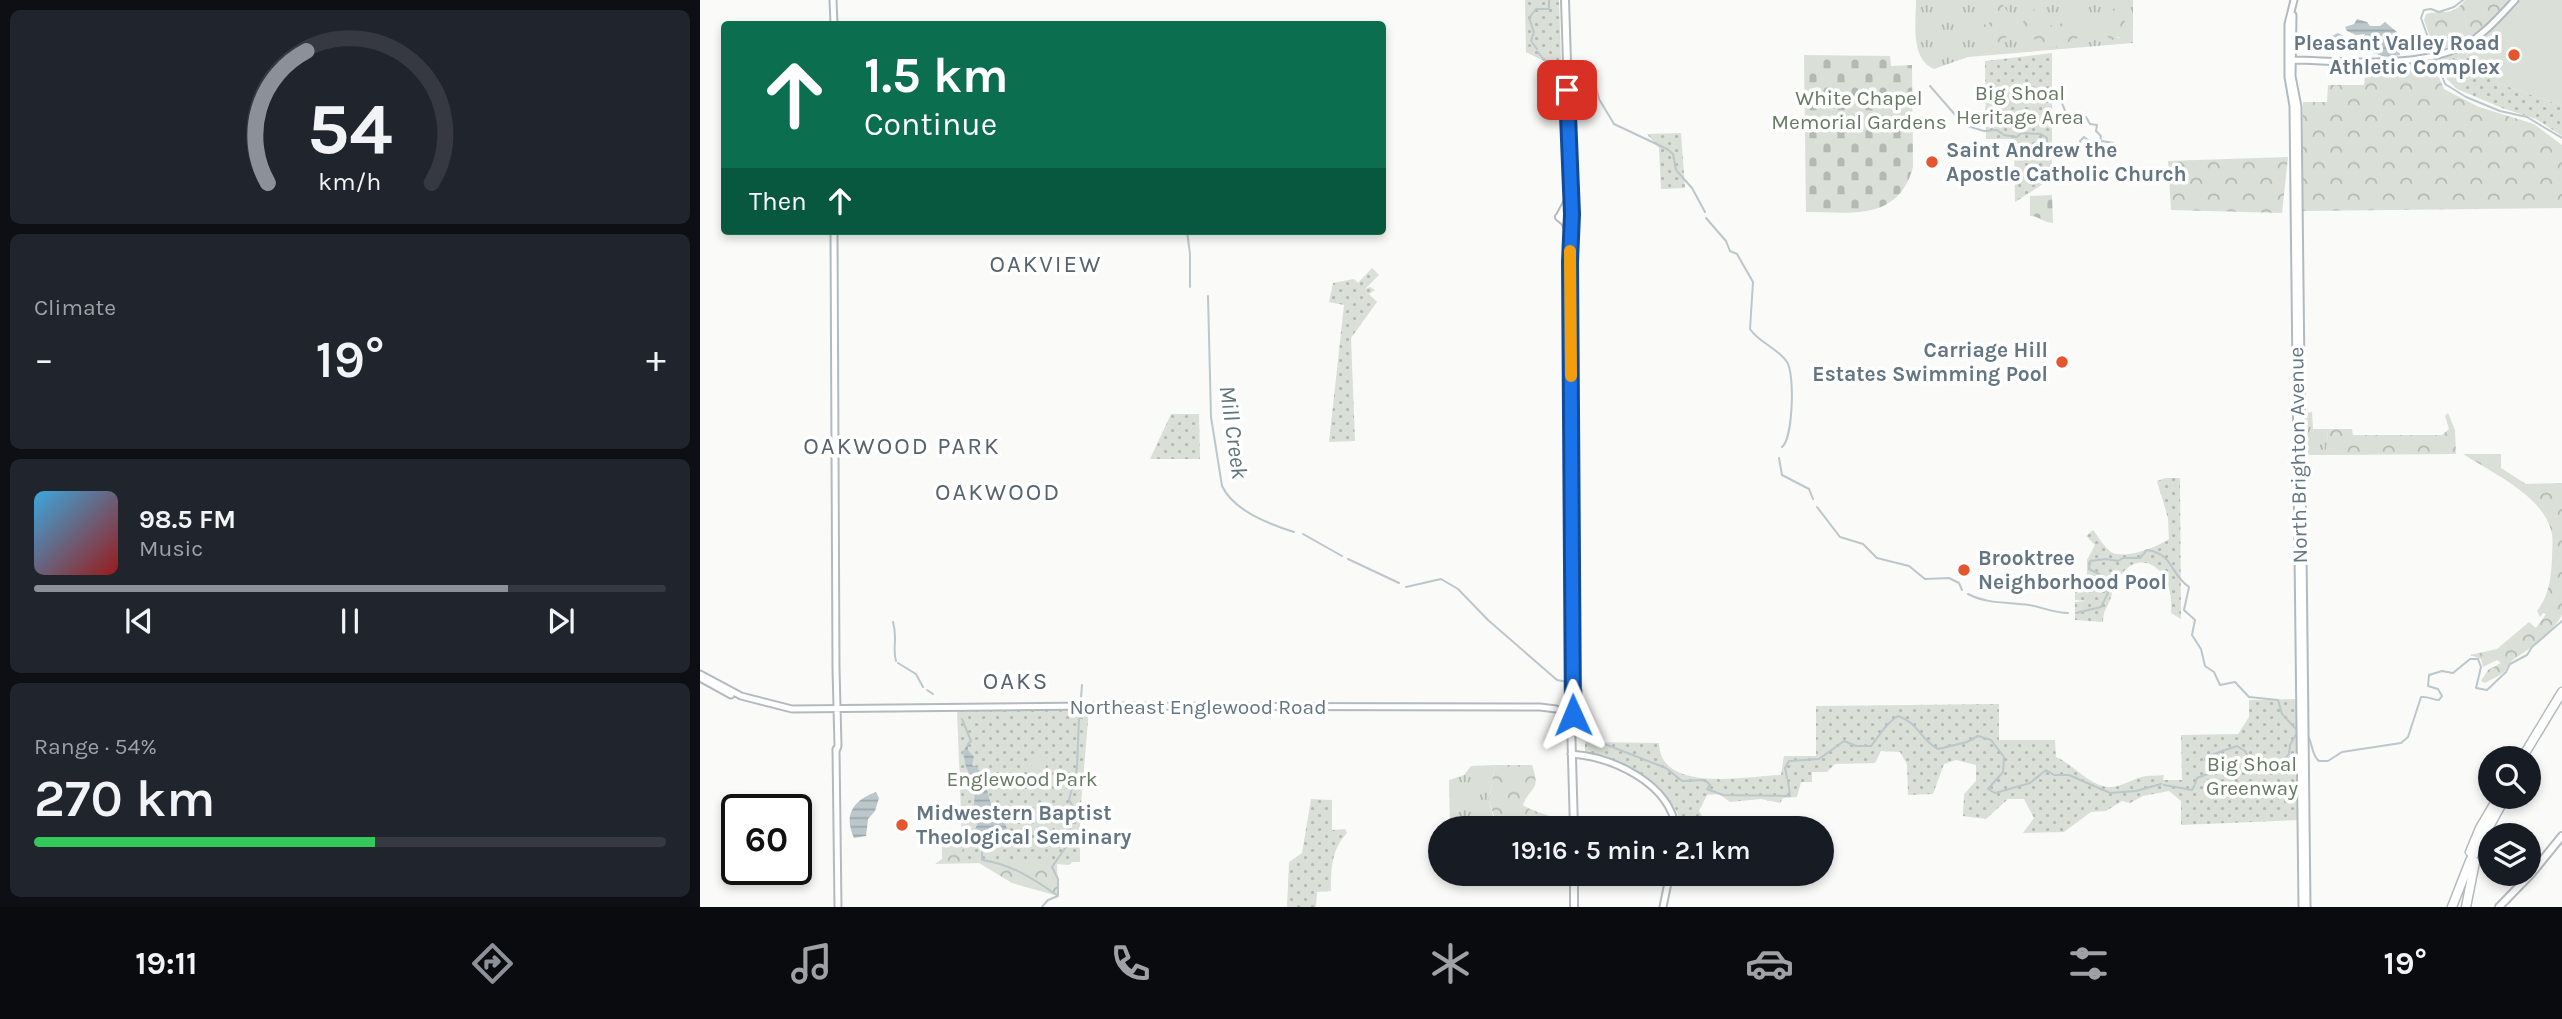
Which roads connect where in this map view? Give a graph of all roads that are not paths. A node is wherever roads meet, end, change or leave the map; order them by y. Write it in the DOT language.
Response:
graph roads {
  1 [pos="834,0"];
  2 [pos="1565,0"];
  3 [pos="2515,0"];
  4 [pos="2294,2"];
  5 [pos="834,21"];
  6 [pos="2293,60"];
  7 [pos="1569,181"];
  8 [pos="1565,216"];
  9 [pos="834,235"];
  10 [pos="1570,249"];
  11 [pos="700,676"];
  12 [pos="2562,692"];
  13 [pos="2562,702"];
  14 [pos="836,707"];
  15 [pos="1565,712"];
  16 [pos="1573,715"];
  17 [pos="1571,723"];
  18 [pos="2304,724"];
  19 [pos="2529,746"];
  20 [pos="2536,746"];
  21 [pos="1574,755"];
  22 [pos="2491,809"];
  23 [pos="1574,816"];
  24 [pos="1672,816"];
  25 [pos="2562,836"];
  26 [pos="2562,842"];
  27 [pos="2478,847"];
  28 [pos="2478,850"];
  29 [pos="1574,886"];
  30 [pos="1667,886"];
  31 [pos="838,907"];
  32 [pos="1574,907"];
  33 [pos="1663,907"];
  34 [pos="2304,907"];
  35 [pos="2449,907"];
  36 [pos="2466,907"];
  37 [pos="2502,907"];
  1 -- 5 [label="main road"];
  2 -- 7 [label="main road"];
  3 -- 6 [label="main road"];
  4 -- 6 [label="main road, North Brighton Avenue"];
  4 -- 18 [label="main road, North Brighton Avenue"];
  6 -- 18 [label="main road, North Brighton Avenue"];
  7 -- 8 [label="main road"];
  7 -- 8 [label="main road"];
  8 -- 10 [label="main road"];
  8 -- 10 [label="main road"];
  9 -- 14 [label="main road"];
  10 -- 16 [label="main road"];
  11 -- 14 [label="main road, Northeast Englewood Road"];
  12 -- 19 [label="highway"];
  13 -- 20 [label="highway"];
  14 -- 15 [label="main road, Northeast Englewood Road"];
  14 -- 31 [label="main road"];
  15 -- 16 [label="main road, Northeast Englewood Road"];
  15 -- 17 [label="main road"];
  16 -- 17 [label="main road"];
  16 -- 21 [label="main road"];
  17 -- 21 [label="main road"];
  18 -- 34 [label="main road, North Brighton Avenue"];
  21 -- 23 [label="main road"];
  21 -- 24 [label="main road"];
  22 -- 35 [label="highway"];
  25 -- 37 [label="main road"];
  26 -- 37 [label="main road"];
  27 -- 35 [label="highway"];
  28 -- 36 [label="highway"];
  29 -- 32 [label="main road"];
  30 -- 33 [label="main road"];
}
